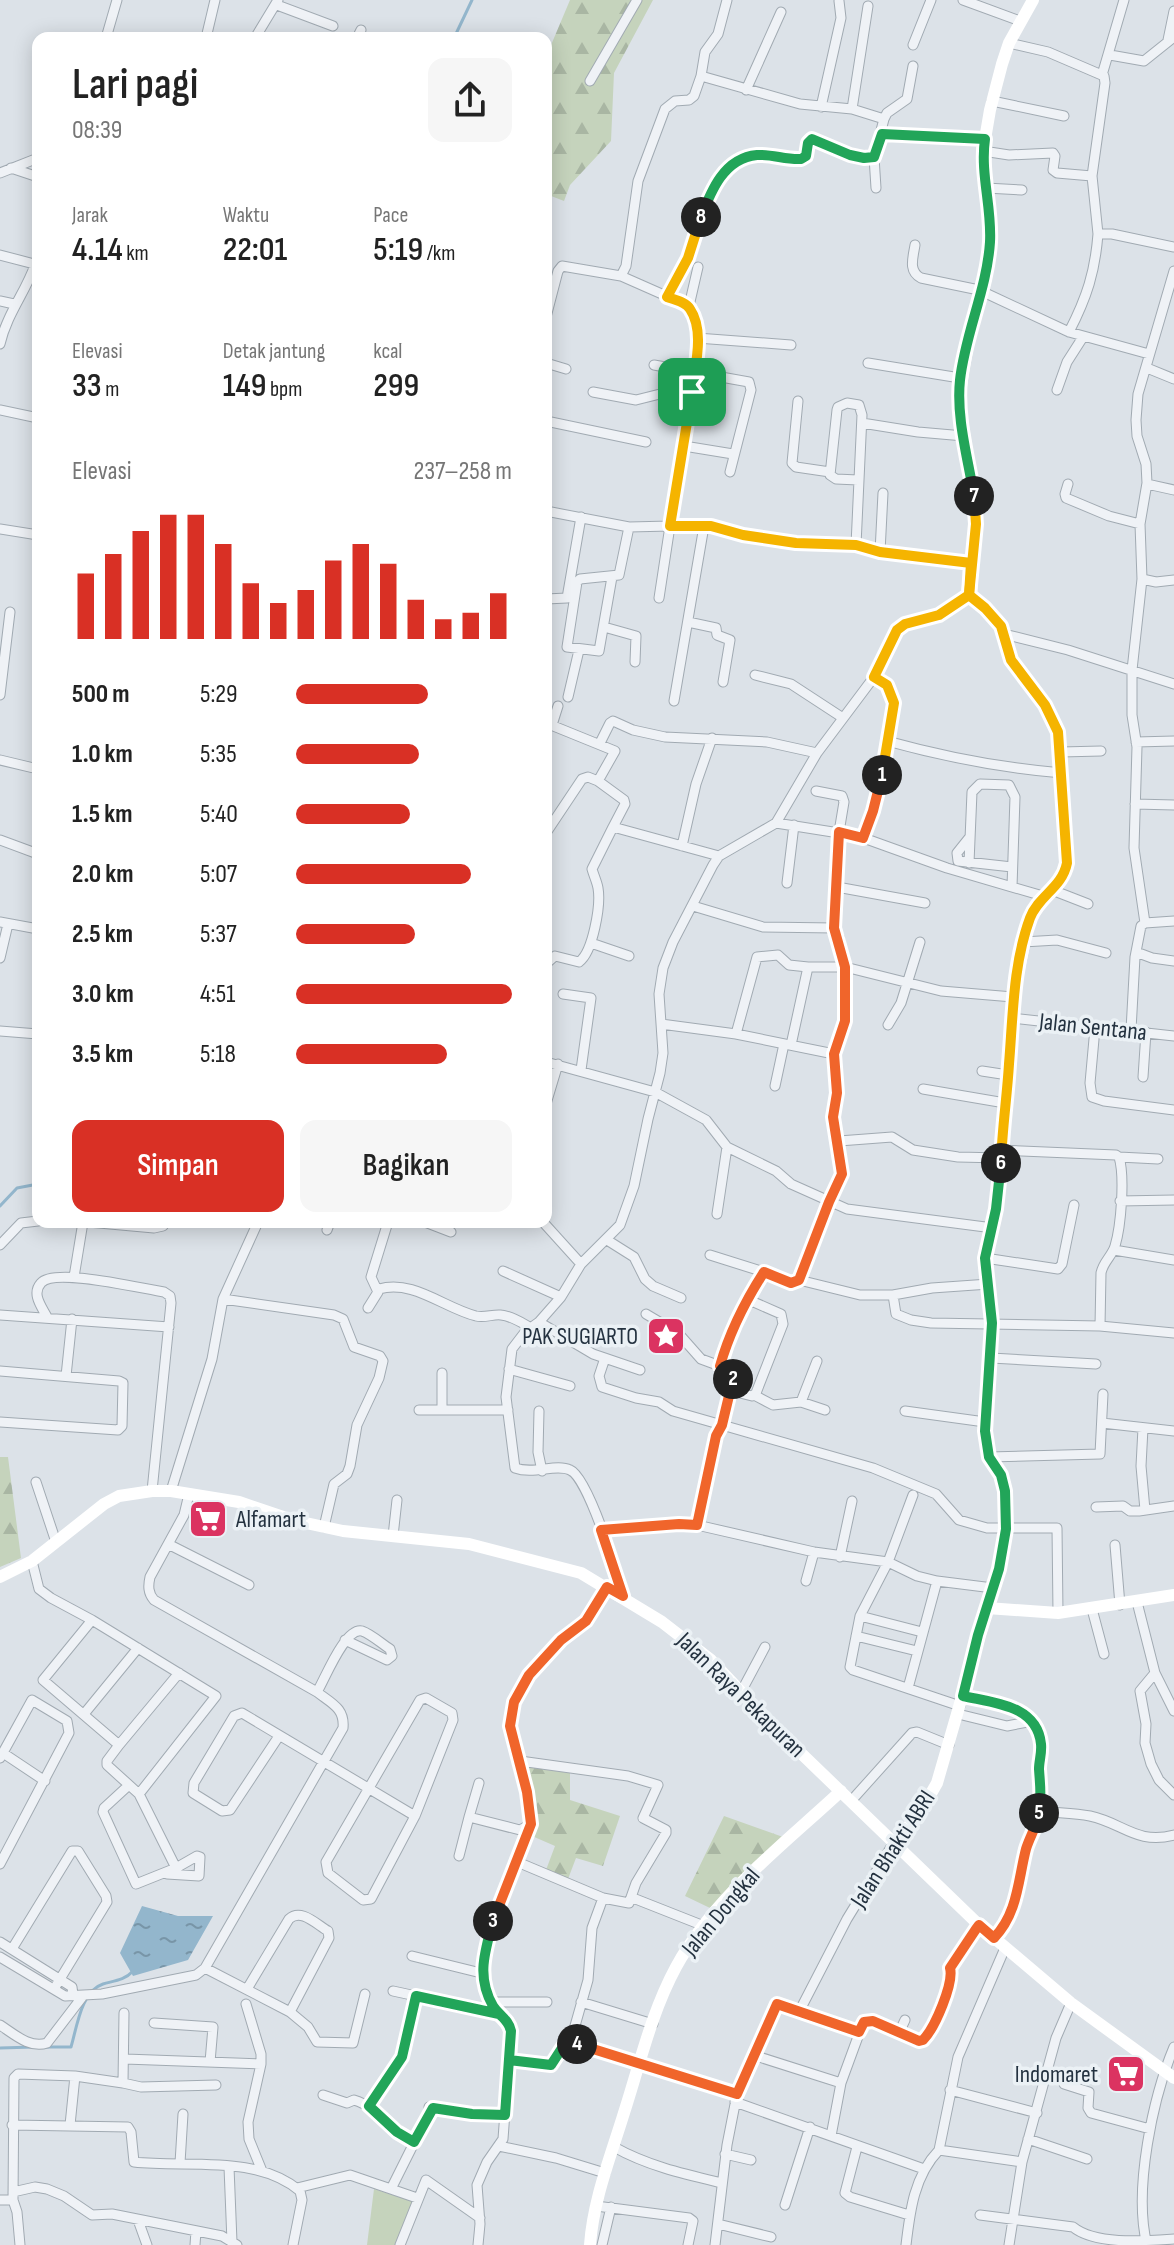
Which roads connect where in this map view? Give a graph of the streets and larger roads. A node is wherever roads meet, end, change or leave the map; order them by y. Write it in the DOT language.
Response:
graph roads {
  1 [pos="117,0"];
  2 [pos="215,0"];
  3 [pos="637,0"];
  4 [pos="727,0"];
  5 [pos="931,0"];
  6 [pos="963,0"];
  7 [pos="1033,0"];
  8 [pos="1124,0"];
  9 [pos="839,1"];
  10 [pos="278,3"];
  11 [pos="868,6"];
  12 [pos="1174,11"];
  13 [pos="781,12"];
  14 [pos="1020,21"];
  15 [pos="333,26"];
  16 [pos="108,32"];
  17 [pos="207,32"];
  18 [pos="259,32"];
  19 [pos="1171,38"];
  20 [pos="1009,43"];
  21 [pos="913,45"];
  22 [pos="1110,55"];
  23 [pos="913,66"];
  24 [pos="1102,75"];
  25 [pos="701,76"];
  26 [pos="590,81"];
  27 [pos="746,90"];
  28 [pos="992,101"];
  29 [pos="821,107"];
  30 [pos="852,109"];
  31 [pos="1064,116"];
  32 [pos="884,119"];
  33 [pos="882,134"];
  34 [pos="984,145"];
  35 [pos="874,157"];
  36 [pos="32,160"];
  37 [pos="11,168"];
  38 [pos="0,173"];
  39 [pos="32,175"];
  40 [pos="1092,176"];
  41 [pos="876,188"];
  42 [pos="986,188"];
  43 [pos="1022,190"];
  44 [pos="1098,234"];
  45 [pos="915,245"];
  46 [pos="1174,247"];
  47 [pos="0,255"];
  48 [pos="32,264"];
  49 [pos="698,267"];
  50 [pos="1174,271"];
  51 [pos="32,272"];
  52 [pos="621,276"];
  53 [pos="979,290"];
  54 [pos="552,294"];
  55 [pos="667,297"];
  56 [pos="0,301"];
  57 [pos="14,304"];
  58 [pos="689,306"];
  59 [pos="1069,332"];
  60 [pos="1083,337"];
  61 [pos="697,338"];
  62 [pos="0,344"];
  63 [pos="791,345"];
  64 [pos="1149,354"];
  65 [pos="868,363"];
  66 [pos="552,365"];
  67 [pos="654,365"];
  68 [pos="1147,368"];
  69 [pos="566,369"];
  70 [pos="695,372"];
  71 [pos="960,378"];
  72 [pos="1174,379"];
  73 [pos="1057,390"];
  74 [pos="593,392"];
  75 [pos="692,392"];
  76 [pos="798,401"];
  77 [pos="0,410"];
  78 [pos="32,417"];
  79 [pos="552,422"];
  80 [pos="862,423"];
  81 [pos="964,436"];
  82 [pos="646,442"];
  83 [pos="684,446"];
  84 [pos="733,454"];
  85 [pos="730,472"];
  86 [pos="830,472"];
  87 [pos="858,480"];
  88 [pos="1068,484"];
  89 [pos="1147,484"];
  90 [pos="1174,490"];
  91 [pos="883,493"];
  92 [pos="552,512"];
  93 [pos="581,517"];
  94 [pos="1140,524"];
  95 [pos="670,526"];
  96 [pos="704,526"];
  97 [pos="629,527"];
  98 [pos="0,529"];
  99 [pos="32,534"];
  100 [pos="856,545"];
  101 [pos="880,552"];
  102 [pos="971,563"];
  103 [pos="612,577"];
  104 [pos="1142,579"];
  105 [pos="1174,580"];
  106 [pos="969,595"];
  107 [pos="659,598"];
  108 [pos="552,599"];
  109 [pos="10,612"];
  110 [pos="688,622"];
  111 [pos="604,627"];
  112 [pos="1004,634"];
  113 [pos="3,643"];
  114 [pos="579,650"];
  115 [pos="635,662"];
  116 [pos="1132,670"];
  117 [pos="755,675"];
  118 [pos="874,677"];
  119 [pos="723,682"];
  120 [pos="1174,684"];
  121 [pos="0,695"];
  122 [pos="568,697"];
  123 [pos="674,701"];
  124 [pos="558,706"];
  125 [pos="552,718"];
  126 [pos="843,718"];
  127 [pos="552,725"];
  128 [pos="712,738"];
  129 [pos="887,741"];
  130 [pos="1174,741"];
  131 [pos="1136,742"];
  132 [pos="600,743"];
  133 [pos="1101,751"];
  134 [pos="1061,752"];
  135 [pos="817,753"];
  136 [pos="0,760"];
  137 [pos="32,768"];
  138 [pos="1062,773"];
  139 [pos="598,781"];
  140 [pos="816,791"];
  141 [pos="1135,804"];
  142 [pos="1174,805"];
  143 [pos="776,823"];
  144 [pos="552,824"];
  145 [pos="794,825"];
  146 [pos="613,827"];
  147 [pos="839,832"];
  148 [pos="863,838"];
  149 [pos="0,840"];
  150 [pos="682,846"];
  151 [pos="32,852"];
  152 [pos="719,856"];
  153 [pos="1012,867"];
  154 [pos="787,883"];
  155 [pos="837,887"];
  156 [pos="1012,887"];
  157 [pos="1048,893"];
  158 [pos="925,903"];
  159 [pos="1088,904"];
  160 [pos="693,906"];
  161 [pos="1174,921"];
  162 [pos="4,923"];
  163 [pos="1145,923"];
  164 [pos="32,928"];
  165 [pos="834,928"];
  166 [pos="920,942"];
  167 [pos="1023,942"];
  168 [pos="591,943"];
  169 [pos="1136,952"];
  170 [pos="1106,953"];
  171 [pos="629,956"];
  172 [pos="0,958"];
  173 [pos="552,960"];
  174 [pos="1174,961"];
  175 [pos="808,967"];
  176 [pos="845,967"];
  177 [pos="908,984"];
  178 [pos="563,994"];
  179 [pos="1013,997"];
  180 [pos="1012,1018"];
  181 [pos="661,1024"];
  182 [pos="888,1025"];
  183 [pos="1095,1028"];
  184 [pos="1131,1030"];
  185 [pos="0,1031"];
  186 [pos="1146,1032"];
  187 [pos="32,1034"];
  188 [pos="736,1034"];
  189 [pos="1174,1036"];
  190 [pos="787,1044"];
  191 [pos="834,1054"];
  192 [pos="552,1063"];
  193 [pos="558,1064"];
  194 [pos="581,1070"];
  195 [pos="982,1071"];
  196 [pos="1008,1075"];
  197 [pos="1143,1077"];
  198 [pos="552,1084"];
  199 [pos="775,1086"];
  200 [pos="923,1089"];
  201 [pos="655,1092"];
  202 [pos="1005,1103"];
  203 [pos="1174,1110"];
  204 [pos="839,1141"];
  205 [pos="727,1147"];
  206 [pos="1001,1154"];
  207 [pos="1119,1157"];
  208 [pos="1158,1159"];
  209 [pos="1174,1200"];
  210 [pos="1120,1201"];
  211 [pos="829,1202"];
  212 [pos="1074,1205"];
  213 [pos="717,1214"];
  214 [pos="32,1222"];
  215 [pos="84,1228"];
  216 [pos="255,1228"];
  217 [pos="386,1228"];
  218 [pos="441,1228"];
  219 [pos="548,1228"];
  220 [pos="993,1228"];
  221 [pos="451,1232"];
  222 [pos="607,1240"];
  223 [pos="0,1245"];
  224 [pos="1114,1250"];
  225 [pos="710,1255"];
  226 [pos="985,1258"];
  227 [pos="1174,1260"];
  228 [pos="581,1264"];
  229 [pos="503,1271"];
  230 [pos="764,1272"];
  231 [pos="74,1277"];
  232 [pos="799,1280"];
  233 [pos="989,1284"];
  234 [pos="379,1289"];
  235 [pos="893,1295"];
  236 [pos="561,1297"];
  237 [pos="681,1298"];
  238 [pos="223,1299"];
  239 [pos="749,1300"];
  240 [pos="368,1308"];
  241 [pos="646,1314"];
  242 [pos="0,1315"];
  243 [pos="47,1317"];
  244 [pos="72,1319"];
  245 [pos="992,1323"];
  246 [pos="535,1325"];
  247 [pos="1100,1326"];
  248 [pos="169,1327"];
  249 [pos="1174,1333"];
  250 [pos="605,1358"];
  251 [pos="991,1358"];
  252 [pos="817,1361"];
  253 [pos="1096,1364"];
  254 [pos="720,1366"];
  255 [pos="509,1369"];
  256 [pos="640,1370"];
  257 [pos="0,1371"];
  258 [pos="442,1373"];
  259 [pos="66,1376"];
  260 [pos="570,1386"];
  261 [pos="732,1391"];
  262 [pos="1103,1394"];
  263 [pos="754,1395"];
  264 [pos="801,1402"];
  265 [pos="419,1410"];
  266 [pos="442,1410"];
  267 [pos="508,1410"];
  268 [pos="825,1410"];
  269 [pos="539,1411"];
  270 [pos="905,1411"];
  271 [pos="0,1422"];
  272 [pos="985,1422"];
  273 [pos="1102,1423"];
  274 [pos="722,1425"];
  275 [pos="1143,1428"];
  276 [pos="1174,1431"];
  277 [pos="989,1457"];
  278 [pos="542,1471"];
  279 [pos="36,1482"];
  280 [pos="152,1491"];
  281 [pos="171,1491"];
  282 [pos="189,1494"];
  283 [pos="913,1495"];
  284 [pos="397,1500"];
  285 [pos="852,1501"];
  286 [pos="1174,1506"];
  287 [pos="1096,1507"];
  288 [pos="1145,1510"];
  289 [pos="697,1525"];
  290 [pos="324,1527"];
  291 [pos="1006,1529"];
  292 [pos="601,1530"];
  293 [pos="393,1536"];
  294 [pos="56,1542"];
  295 [pos="168,1544"];
  296 [pos="1115,1545"];
  297 [pos="814,1552"];
  298 [pos="840,1557"];
  299 [pos="32,1561"];
  300 [pos="888,1562"];
  301 [pos="0,1577"];
  302 [pos="806,1581"];
  303 [pos="937,1581"];
  304 [pos="249,1585"];
  305 [pos="607,1587"];
  306 [pos="993,1588"];
  307 [pos="1174,1595"];
  308 [pos="623,1596"];
  309 [pos="1137,1602"];
  310 [pos="1120,1605"];
  311 [pos="987,1608"];
  312 [pos="1092,1609"];
  313 [pos="1058,1613"];
  314 [pos="860,1616"];
  315 [pos="92,1620"];
  316 [pos="922,1632"];
  317 [pos="856,1636"];
  318 [pos="345,1640"];
  319 [pos="765,1647"];
  320 [pos="138,1648"];
  321 [pos="917,1651"];
  322 [pos="1104,1654"];
  323 [pos="179,1673"];
  324 [pos="1155,1673"];
  325 [pos="908,1688"];
  326 [pos="317,1692"];
  327 [pos="741,1692"];
  328 [pos="960,1705"];
  329 [pos="1174,1711"];
  330 [pos="84,1714"];
  331 [pos="1033,1721"];
  332 [pos="279,1736"];
  333 [pos="119,1745"];
  334 [pos="949,1745"];
  335 [pos="2,1756"];
  336 [pos="323,1760"];
  337 [pos="520,1761"];
  338 [pos="45,1781"];
  339 [pos="479,1783"];
  340 [pos="129,1785"];
  341 [pos="370,1788"];
  342 [pos="841,1791"];
  343 [pos="139,1794"];
  344 [pos="1174,1795"];
  345 [pos="851,1801"];
  346 [pos="1040,1811"];
  347 [pos="415,1816"];
  348 [pos="469,1817"];
  349 [pos="531,1824"];
  350 [pos="1174,1835"];
  351 [pos="893,1844"];
  352 [pos="459,1856"];
  353 [pos="515,1861"];
  354 [pos="0,1864"];
  355 [pos="176,1868"];
  356 [pos="165,1874"];
  357 [pos="603,1898"];
  358 [pos="633,1898"];
  359 [pos="979,1925"];
  360 [pos="704,1926"];
  361 [pos="994,1938"];
  362 [pos="0,1942"];
  363 [pos="1005,1948"];
  364 [pos="12,1949"];
  365 [pos="412,1956"];
  366 [pos="0,1957"];
  367 [pos="205,1968"];
  368 [pos="481,1973"];
  369 [pos="60,1979"];
  370 [pos="54,1989"];
  371 [pos="247,1989"];
  372 [pos="393,1991"];
  373 [pos="365,1994"];
  374 [pos="81,1995"];
  375 [pos="416,1996"];
  376 [pos="491,2002"];
  377 [pos="547,2002"];
  378 [pos="581,2002"];
  379 [pos="1071,2003"];
  380 [pos="246,2004"];
  381 [pos="800,2010"];
  382 [pos="290,2012"];
  383 [pos="124,2013"];
  384 [pos="499,2014"];
  385 [pos="905,2020"];
  386 [pos="154,2023"];
  387 [pos="653,2024"];
  388 [pos="0,2025"];
  389 [pos="859,2032"];
  390 [pos="899,2033"];
  391 [pos="571,2040"];
  392 [pos="1174,2047"];
  393 [pos="753,2055"];
  394 [pos="125,2059"];
  395 [pos="509,2060"];
  396 [pos="210,2062"];
  397 [pos="640,2063"];
  398 [pos="261,2064"];
  399 [pos="1169,2074"];
  400 [pos="75,2076"];
  401 [pos="123,2083"];
  402 [pos="841,2083"];
  403 [pos="1064,2084"];
  404 [pos="216,2085"];
  405 [pos="950,2090"];
  406 [pos="323,2095"];
  407 [pos="736,2098"];
  408 [pos="369,2106"];
  409 [pos="1037,2113"];
  410 [pos="183,2114"];
  411 [pos="505,2115"];
  412 [pos="12,2125"];
  413 [pos="70,2125"];
  414 [pos="810,2127"];
  415 [pos="1150,2129"];
  416 [pos="402,2135"];
  417 [pos="831,2136"];
  418 [pos="1028,2139"];
  419 [pos="414,2142"];
  420 [pos="397,2146"];
  421 [pos="499,2146"];
  422 [pos="614,2147"];
  423 [pos="857,2147"];
  424 [pos="939,2150"];
  425 [pos="725,2154"];
  426 [pos="1087,2159"];
  427 [pos="751,2160"];
  428 [pos="1022,2162"];
  429 [pos="180,2163"];
  430 [pos="229,2167"];
  431 [pos="924,2169"];
  432 [pos="262,2171"];
  433 [pos="605,2173"];
  434 [pos="722,2183"];
  435 [pos="297,2188"];
  436 [pos="391,2189"];
  437 [pos="13,2196"];
  438 [pos="417,2198"];
  439 [pos="0,2200"];
  440 [pos="785,2205"];
  441 [pos="596,2206"];
  442 [pos="611,2207"];
  443 [pos="909,2215"];
  444 [pos="980,2215"];
  445 [pos="480,2218"];
  446 [pos="1014,2218"];
  447 [pos="138,2220"];
  448 [pos="718,2224"];
  449 [pos="196,2231"];
  450 [pos="771,2237"];
  451 [pos="1174,2239"];
  452 [pos="1146,2243"];
  453 [pos="234,2244"];
  454 [pos="20,2245"];
  455 [pos="147,2245"];
  456 [pos="195,2245"];
  457 [pos="293,2245"];
  458 [pos="400,2245"];
  459 [pos="478,2245"];
  460 [pos="590,2245"];
  461 [pos="602,2245"];
  462 [pos="688,2245"];
  463 [pos="715,2245"];
  464 [pos="906,2245"];
  465 [pos="1009,2245"];
  1 -- 16 [label="street"];
  2 -- 17 [label="street"];
  3 -- 26 [label="street"];
  4 -- 25 [label="street"];
  5 -- 21 [label="street"];
  6 -- 14 [label="street"];
  7 -- 14 [label="street"];
  8 -- 22 [label="street"];
  9 -- 29 [label="street"];
  10 -- 15 [label="street"];
  10 -- 18 [label="street"];
  11 -- 30 [label="street"];
  12 -- 19 [label="street"];
  13 -- 27 [label="street"];
  14 -- 20 [label="street"];
  19 -- 22 [label="street"];
  20 -- 24 [label="street"];
  20 -- 28 [label="street"];
  22 -- 24 [label="street"];
  23 -- 32 [label="street"];
  24 -- 40 [label="street"];
  25 -- 27 [label="street"];
  25 -- 52 [label="street"];
  27 -- 29 [label="street"];
  28 -- 31 [label="street"];
  28 -- 34 [label="street"];
  29 -- 30 [label="street"];
  30 -- 32 [label="street"];
  32 -- 33 [label="street"];
  33 -- 34 [label="street"];
  33 -- 35 [label="street"];
  34 -- 40 [label="street"];
  34 -- 42 [label="street"];
  35 -- 41 [label="street"];
  35 -- 55 [label="street"];
  36 -- 37 [label="street"];
  37 -- 38 [label="street"];
  37 -- 39 [label="street"];
  40 -- 44 [label="street"];
  42 -- 43 [label="street"];
  42 -- 53 [label="street"];
  44 -- 46 [label="street"];
  44 -- 59 [label="street"];
  45 -- 53 [label="street"];
  47 -- 48 [label="street"];
  49 -- 58 [label="street"];
  50 -- 64 [label="street"];
  51 -- 57 [label="street"];
  52 -- 54 [label="street"];
  52 -- 55 [label="street"];
  53 -- 59 [label="street"];
  53 -- 71 [label="street"];
  55 -- 58 [label="street"];
  56 -- 57 [label="street"];
  57 -- 62 [label="street"];
  58 -- 61 [label="street"];
  59 -- 60 [label="street"];
  60 -- 64 [label="street"];
  60 -- 73 [label="street"];
  61 -- 63 [label="street"];
  61 -- 70 [label="street"];
  64 -- 68 [label="street"];
  65 -- 71 [label="street"];
  66 -- 69 [label="street"];
  67 -- 70 [label="street"];
  68 -- 72 [label="street"];
  68 -- 89 [label="street"];
  70 -- 75 [label="street"];
  70 -- 84 [label="street"];
  71 -- 81 [label="street"];
  74 -- 75 [label="street"];
  75 -- 83 [label="street"];
  76 -- 86 [label="street"];
  77 -- 78 [label="street"];
  79 -- 82 [label="street"];
  80 -- 81 [label="street"];
  80 -- 86 [label="street"];
  80 -- 87 [label="street"];
  81 -- 102 [label="street"];
  83 -- 84 [label="street"];
  83 -- 95 [label="street"];
  84 -- 85 [label="street"];
  86 -- 87 [label="street"];
  87 -- 100 [label="street"];
  88 -- 94 [label="street"];
  89 -- 90 [label="street"];
  89 -- 94 [label="street"];
  91 -- 101 [label="street"];
  92 -- 93 [label="street"];
  93 -- 97 [label="street"];
  93 -- 108 [label="street"];
  94 -- 104 [label="street"];
  95 -- 96 [label="street"];
  95 -- 97 [label="street"];
  95 -- 107 [label="street"];
  96 -- 100 [label="street"];
  96 -- 110 [label="street"];
  97 -- 103 [label="street"];
  98 -- 99 [label="street"];
  100 -- 101 [label="street"];
  101 -- 102 [label="street"];
  102 -- 106 [label="street"];
  103 -- 111 [label="street"];
  103 -- 114 [label="street"];
  104 -- 105 [label="street"];
  104 -- 116 [label="street"];
  106 -- 112 [label="street, Jalan Bhakti ABRI"];
  106 -- 118 [label="street"];
  109 -- 113 [label="street"];
  110 -- 119 [label="street"];
  110 -- 123 [label="street"];
  111 -- 114 [label="street"];
  111 -- 115 [label="street"];
  112 -- 116 [label="street"];
  112 -- 134 [label="street, Jalan Bhakti ABRI"];
  113 -- 121 [label="street"];
  114 -- 122 [label="street"];
  116 -- 120 [label="street"];
  116 -- 131 [label="street"];
  117 -- 126 [label="street"];
  118 -- 126 [label="street"];
  118 -- 129 [label="street"];
  124 -- 125 [label="street"];
  126 -- 135 [label="street"];
  127 -- 132 [label="street"];
  128 -- 132 [label="street"];
  128 -- 135 [label="street"];
  128 -- 150 [label="street"];
  129 -- 138 [label="street"];
  129 -- 148 [label="street"];
  130 -- 131 [label="street"];
  131 -- 141 [label="street"];
  132 -- 139 [label="street"];
  133 -- 134 [label="street"];
  134 -- 138 [label="street, Jalan Bhakti ABRI"];
  135 -- 143 [label="street"];
  136 -- 137 [label="street"];
  138 -- 157 [label="street, Jalan Bhakti ABRI"];
  139 -- 144 [label="street"];
  139 -- 146 [label="street"];
  140 -- 147 [label="street"];
  141 -- 142 [label="street"];
  141 -- 163 [label="street"];
  143 -- 145 [label="street"];
  143 -- 152 [label="street"];
  145 -- 147 [label="street"];
  145 -- 154 [label="street"];
  146 -- 150 [label="street"];
  146 -- 168 [label="street"];
  147 -- 148 [label="street"];
  147 -- 155 [label="street"];
  148 -- 156 [label="street"];
  149 -- 151 [label="street"];
  150 -- 152 [label="street"];
  152 -- 160 [label="street"];
  153 -- 153 [label="street"];
  153 -- 156 [label="street"];
  155 -- 158 [label="street"];
  155 -- 165 [label="street"];
  156 -- 157 [label="street"];
  157 -- 159 [label="street"];
  157 -- 167 [label="street, Jalan Bhakti ABRI"];
  160 -- 165 [label="street"];
  160 -- 181 [label="street"];
  161 -- 163 [label="street"];
  162 -- 164 [label="street"];
  162 -- 172 [label="street"];
  163 -- 169 [label="street"];
  165 -- 176 [label="street"];
  166 -- 177 [label="street"];
  167 -- 170 [label="street"];
  167 -- 179 [label="street, Jalan Bhakti ABRI"];
  168 -- 171 [label="street"];
  168 -- 173 [label="street"];
  169 -- 174 [label="street"];
  169 -- 184 [label="street"];
  175 -- 176 [label="street"];
  175 -- 188 [label="street"];
  175 -- 190 [label="street"];
  176 -- 177 [label="street"];
  176 -- 191 [label="street"];
  177 -- 179 [label="street"];
  177 -- 182 [label="street"];
  178 -- 194 [label="street"];
  179 -- 180 [label="street, Jalan Bhakti ABRI"];
  180 -- 183 [label="street, Jalan Sentana"];
  180 -- 196 [label="street, Jalan Bhakti ABRI"];
  181 -- 188 [label="street"];
  181 -- 201 [label="street"];
  183 -- 184 [label="street, Jalan Sentana"];
  183 -- 203 [label="street"];
  184 -- 186 [label="street, Jalan Sentana"];
  185 -- 187 [label="street"];
  186 -- 189 [label="street, Jalan Sentana"];
  186 -- 197 [label="street"];
  188 -- 190 [label="street"];
  190 -- 191 [label="street"];
  190 -- 199 [label="street"];
  191 -- 204 [label="street"];
  192 -- 193 [label="street"];
  193 -- 194 [label="street"];
  193 -- 198 [label="street"];
  194 -- 201 [label="street"];
  195 -- 196 [label="street"];
  196 -- 202 [label="street, Jalan Bhakti ABRI"];
  200 -- 202 [label="street"];
  201 -- 205 [label="street"];
  201 -- 222 [label="street"];
  202 -- 206 [label="street, Jalan Bhakti ABRI"];
  204 -- 206 [label="street"];
  204 -- 211 [label="street"];
  205 -- 211 [label="street"];
  205 -- 213 [label="street"];
  206 -- 207 [label="street"];
  206 -- 220 [label="street, Jalan Bhakti ABRI"];
  207 -- 208 [label="street"];
  207 -- 210 [label="street"];
  209 -- 210 [label="street"];
  210 -- 224 [label="street"];
  211 -- 220 [label="street"];
  211 -- 232 [label="street"];
  212 -- 226 [label="street"];
  214 -- 223 [label="street"];
  215 -- 231 [label="street"];
  216 -- 238 [label="street"];
  217 -- 234 [label="street"];
  218 -- 221 [label="street"];
  219 -- 228 [label="street"];
  220 -- 226 [label="street, Jalan Bhakti ABRI"];
  222 -- 228 [label="street"];
  222 -- 237 [label="street"];
  224 -- 227 [label="street"];
  224 -- 247 [label="street"];
  225 -- 230 [label="street"];
  226 -- 233 [label="street, Jalan Bhakti ABRI"];
  228 -- 236 [label="street"];
  229 -- 236 [label="street"];
  230 -- 232 [label="street"];
  230 -- 239 [label="street"];
  231 -- 243 [label="street"];
  231 -- 248 [label="street"];
  232 -- 235 [label="street"];
  233 -- 235 [label="street"];
  233 -- 245 [label="street, Jalan Bhakti ABRI"];
  234 -- 240 [label="street"];
  234 -- 246 [label="street"];
  235 -- 245 [label="street"];
  236 -- 246 [label="street"];
  238 -- 281 [label="street"];
  238 -- 290 [label="street"];
  239 -- 254 [label="street"];
  239 -- 263 [label="street"];
  241 -- 254 [label="street"];
  242 -- 243 [label="street"];
  243 -- 244 [label="street"];
  244 -- 248 [label="street"];
  244 -- 259 [label="street"];
  245 -- 247 [label="street"];
  245 -- 251 [label="street, Jalan Bhakti ABRI"];
  246 -- 250 [label="street"];
  246 -- 255 [label="street"];
  247 -- 249 [label="street"];
  248 -- 280 [label="street"];
  250 -- 256 [label="street"];
  250 -- 274 [label="street"];
  251 -- 253 [label="street"];
  251 -- 272 [label="street, Jalan Bhakti ABRI"];
  252 -- 264 [label="street"];
  254 -- 261 [label="street"];
  255 -- 260 [label="street"];
  255 -- 267 [label="street"];
  257 -- 259 [label="street"];
  258 -- 266 [label="street"];
  259 -- 271 [label="street"];
  261 -- 263 [label="street"];
  261 -- 274 [label="street"];
  262 -- 273 [label="street"];
  263 -- 264 [label="street"];
  264 -- 268 [label="street"];
  265 -- 266 [label="street"];
  266 -- 267 [label="street"];
  267 -- 278 [label="street"];
  269 -- 278 [label="street"];
  270 -- 272 [label="street"];
  272 -- 277 [label="street, Jalan Bhakti ABRI"];
  273 -- 275 [label="street"];
  273 -- 277 [label="street"];
  274 -- 289 [label="street"];
  274 -- 291 [label="street"];
  275 -- 276 [label="street"];
  275 -- 288 [label="street"];
  277 -- 291 [label="street, Jalan Bhakti ABRI"];
  278 -- 292 [label="street"];
  279 -- 294 [label="street"];
  280 -- 281 [label="street, Jalan Raya Pekapuran"];
  280 -- 294 [label="street, Jalan Raya Pekapuran"];
  281 -- 282 [label="street, Jalan Raya Pekapuran"];
  282 -- 290 [label="street, Jalan Raya Pekapuran"];
  282 -- 295 [label="street"];
  283 -- 300 [label="street"];
  284 -- 293 [label="street"];
  285 -- 298 [label="street"];
  286 -- 288 [label="street"];
  287 -- 288 [label="street"];
  289 -- 292 [label="street"];
  289 -- 297 [label="street"];
  290 -- 293 [label="street, Jalan Raya Pekapuran"];
  291 -- 306 [label="street, Jalan Bhakti ABRI"];
  291 -- 313 [label="street"];
  292 -- 308 [label="street"];
  293 -- 305 [label="street, Jalan Raya Pekapuran"];
  294 -- 299 [label="street, Jalan Raya Pekapuran"];
  295 -- 304 [label="street"];
  295 -- 326 [label="street"];
  296 -- 310 [label="street"];
  297 -- 298 [label="street"];
  297 -- 302 [label="street"];
  298 -- 300 [label="street"];
  299 -- 301 [label="street, Jalan Raya Pekapuran"];
  299 -- 315 [label="street"];
  300 -- 303 [label="street"];
  300 -- 314 [label="street"];
  303 -- 306 [label="street"];
  303 -- 316 [label="street"];
  305 -- 308 [label="street, Jalan Raya Pekapuran"];
  305 -- 337 [label="street"];
  306 -- 311 [label="street, Jalan Bhakti ABRI"];
  307 -- 309 [label="street"];
  308 -- 327 [label="street, Jalan Raya Pekapuran"];
  309 -- 310 [label="street"];
  309 -- 324 [label="street"];
  310 -- 312 [label="street"];
  311 -- 313 [label="street"];
  311 -- 328 [label="street, Jalan Bhakti ABRI"];
  312 -- 313 [label="street"];
  312 -- 322 [label="street"];
  314 -- 316 [label="street"];
  314 -- 317 [label="street"];
  315 -- 320 [label="street"];
  315 -- 330 [label="street"];
  316 -- 321 [label="street"];
  317 -- 321 [label="street"];
  317 -- 325 [label="street"];
  318 -- 318 [label="street"];
  318 -- 326 [label="street"];
  319 -- 327 [label="street"];
  320 -- 323 [label="street"];
  320 -- 330 [label="street"];
  321 -- 325 [label="street"];
  323 -- 333 [label="street"];
  323 -- 343 [label="street"];
  324 -- 329 [label="street"];
  324 -- 344 [label="street"];
  325 -- 328 [label="street"];
  326 -- 336 [label="street"];
  327 -- 342 [label="street, Jalan Raya Pekapuran"];
  328 -- 331 [label="street"];
  328 -- 331 [label="street"];
  328 -- 334 [label="street, Jalan Bhakti ABRI"];
  330 -- 333 [label="street"];
  331 -- 346 [label="street"];
  332 -- 332 [label="street"];
  332 -- 336 [label="street"];
  333 -- 340 [label="street"];
  334 -- 345 [label="street"];
  334 -- 351 [label="street, Jalan Bhakti ABRI"];
  335 -- 338 [label="street"];
  335 -- 338 [label="street"];
  336 -- 341 [label="street"];
  336 -- 367 [label="street"];
  337 -- 349 [label="street"];
  337 -- 358 [label="street"];
  338 -- 354 [label="street"];
  339 -- 348 [label="street"];
  340 -- 343 [label="street"];
  340 -- 356 [label="street"];
  341 -- 347 [label="street"];
  341 -- 347 [label="street"];
  341 -- 347 [label="street"];
  342 -- 345 [label="street, Jalan Raya Pekapuran"];
  342 -- 360 [label="street, Jalan Dongkal"];
  343 -- 355 [label="street"];
  345 -- 351 [label="street, Jalan Raya Pekapuran"];
  346 -- 350 [label="street"];
  346 -- 361 [label="street"];
  348 -- 349 [label="street"];
  348 -- 352 [label="street"];
  349 -- 353 [label="street"];
  351 -- 359 [label="street, Jalan Raya Pekapuran"];
  351 -- 381 [label="street, Jalan Bhakti ABRI"];
  353 -- 357 [label="street"];
  353 -- 368 [label="street"];
  355 -- 356 [label="street"];
  355 -- 356 [label="street"];
  357 -- 358 [label="street"];
  357 -- 378 [label="street"];
  358 -- 360 [label="street"];
  359 -- 361 [label="street, Jalan Raya Pekapuran"];
  359 -- 390 [label="street"];
  360 -- 387 [label="street, Jalan Dongkal"];
  361 -- 363 [label="street, Jalan Raya Pekapuran"];
  362 -- 364 [label="street"];
  363 -- 379 [label="street, Jalan Raya Pekapuran"];
  363 -- 405 [label="street"];
  364 -- 369 [label="street"];
  364 -- 369 [label="street"];
  365 -- 368 [label="street"];
  366 -- 370 [label="street"];
  367 -- 371 [label="street"];
  367 -- 374 [label="street"];
  368 -- 376 [label="street"];
  369 -- 370 [label="street"];
  369 -- 374 [label="street"];
  370 -- 374 [label="street"];
  371 -- 382 [label="street"];
  371 -- 382 [label="street"];
  372 -- 375 [label="street"];
  373 -- 382 [label="street"];
  374 -- 388 [label="street"];
  375 -- 384 [label="street"];
  375 -- 408 [label="street"];
  376 -- 377 [label="street"];
  376 -- 384 [label="street"];
  378 -- 387 [label="street"];
  378 -- 391 [label="street"];
  379 -- 399 [label="street, Jalan Raya Pekapuran"];
  379 -- 409 [label="street"];
  380 -- 398 [label="street"];
  381 -- 389 [label="street"];
  381 -- 393 [label="street"];
  383 -- 394 [label="street"];
  384 -- 395 [label="street"];
  385 -- 390 [label="street"];
  386 -- 396 [label="street"];
  387 -- 397 [label="street, Jalan Dongkal"];
  389 -- 390 [label="street"];
  389 -- 402 [label="street"];
  391 -- 395 [label="street"];
  391 -- 397 [label="street"];
  392 -- 399 [label="street"];
  393 -- 402 [label="street"];
  393 -- 407 [label="street"];
  394 -- 396 [label="street"];
  394 -- 401 [label="street"];
  395 -- 411 [label="street"];
  396 -- 398 [label="street"];
  397 -- 407 [label="street"];
  397 -- 422 [label="street, Jalan Dongkal"];
  398 -- 432 [label="street"];
  399 -- 415 [label="street"];
  400 -- 401 [label="street"];
  400 -- 412 [label="street"];
  400 -- 413 [label="street"];
  401 -- 404 [label="street"];
  402 -- 417 [label="street"];
  403 -- 415 [label="street"];
  405 -- 409 [label="street"];
  405 -- 424 [label="street"];
  406 -- 408 [label="street"];
  407 -- 414 [label="street"];
  407 -- 425 [label="street"];
  408 -- 416 [label="street"];
  409 -- 418 [label="street"];
  410 -- 429 [label="street"];
  411 -- 419 [label="street"];
  411 -- 421 [label="street"];
  412 -- 413 [label="street"];
  412 -- 437 [label="street"];
  413 -- 429 [label="street"];
  414 -- 417 [label="street"];
  414 -- 440 [label="street"];
  415 -- 452 [label="street"];
  416 -- 419 [label="street"];
  416 -- 420 [label="street"];
  417 -- 423 [label="street"];
  418 -- 426 [label="street"];
  418 -- 428 [label="street"];
  419 -- 436 [label="street"];
  421 -- 433 [label="street"];
  421 -- 445 [label="street"];
  422 -- 433 [label="street, Jalan Dongkal"];
  422 -- 434 [label="street"];
  423 -- 431 [label="street"];
  423 -- 443 [label="street"];
  424 -- 428 [label="street"];
  424 -- 431 [label="street"];
  425 -- 427 [label="street"];
  425 -- 434 [label="street"];
  428 -- 446 [label="street"];
  429 -- 430 [label="street"];
  430 -- 432 [label="street"];
  430 -- 453 [label="street"];
  431 -- 443 [label="street"];
  432 -- 435 [label="street"];
  433 -- 441 [label="street, Jalan Dongkal"];
  434 -- 448 [label="street"];
  435 -- 436 [label="street"];
  435 -- 457 [label="street"];
  436 -- 438 [label="street"];
  437 -- 439 [label="street"];
  437 -- 447 [label="street"];
  437 -- 454 [label="street"];
  438 -- 445 [label="street"];
  438 -- 458 [label="street"];
  441 -- 442 [label="street"];
  441 -- 460 [label="street, Jalan Dongkal"];
  442 -- 461 [label="street"];
  442 -- 462 [label="street"];
  443 -- 464 [label="street"];
  444 -- 446 [label="street"];
  445 -- 459 [label="street"];
  446 -- 452 [label="street"];
  446 -- 465 [label="street"];
  447 -- 449 [label="street"];
  447 -- 455 [label="street"];
  448 -- 450 [label="street"];
  448 -- 463 [label="street"];
  449 -- 453 [label="street"];
  449 -- 456 [label="street"];
  451 -- 452 [label="street"];
}
